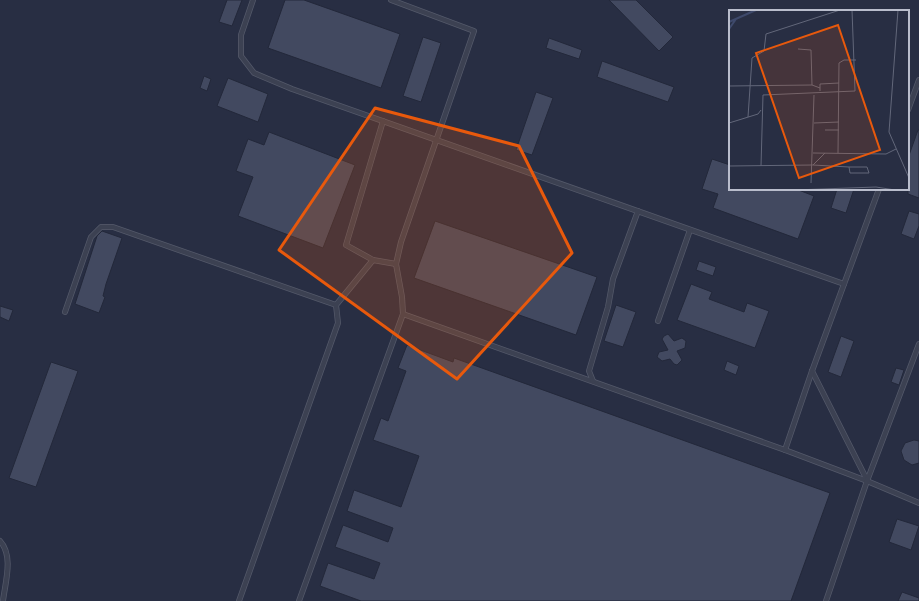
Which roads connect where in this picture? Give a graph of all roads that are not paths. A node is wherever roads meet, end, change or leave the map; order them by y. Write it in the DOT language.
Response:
graph roads {
  1 [pos="253,0"];
  2 [pos="390,0"];
  3 [pos="919,80"];
  4 [pos="909,107"];
  5 [pos="383,121"];
  6 [pos="437,140"];
  7 [pos="879,190"];
  8 [pos="638,212"];
  9 [pos="690,230"];
  10 [pos="373,260"];
  11 [pos="396,264"];
  12 [pos="844,284"];
  13 [pos="336,304"];
  14 [pos="65,312"];
  15 [pos="403,314"];
  16 [pos="658,321"];
  17 [pos="919,344"];
  18 [pos="589,371"];
  19 [pos="812,371"];
  20 [pos="580,377"];
  21 [pos="593,381"];
  22 [pos="785,450"];
  23 [pos="867,481"];
  24 [pos="919,503"];
  25 [pos="0,541"];
  26 [pos="3,601"];
  27 [pos="239,601"];
  28 [pos="299,601"];
  29 [pos="826,601"];
  1 -- 5 [label="lane"];
  2 -- 6 [label="lane"];
  3 -- 4 [label="lane"];
  5 -- 6 [label="lane"];
  5 -- 10 [label="lane"];
  6 -- 8 [label="lane"];
  6 -- 11 [label="lane"];
  7 -- 12 [label="lane"];
  8 -- 9 [label="lane"];
  8 -- 18 [label="lane"];
  9 -- 12 [label="lane"];
  9 -- 16 [label="lane"];
  10 -- 11 [label="lane"];
  10 -- 13 [label="lane"];
  11 -- 15 [label="lane"];
  12 -- 19 [label="lane"];
  13 -- 14 [label="lane"];
  13 -- 27 [label="lane"];
  15 -- 20 [label="lane"];
  15 -- 28 [label="lane"];
  17 -- 23 [label="lane"];
  18 -- 20 [label="lane"];
  18 -- 21 [label="lane"];
  19 -- 22 [label="lane"];
  19 -- 23 [label="lane"];
  20 -- 21 [label="lane"];
  21 -- 22 [label="lane"];
  22 -- 23 [label="lane"];
  23 -- 24 [label="lane"];
  23 -- 29 [label="lane"];
  25 -- 26 [label="lane"];
}
